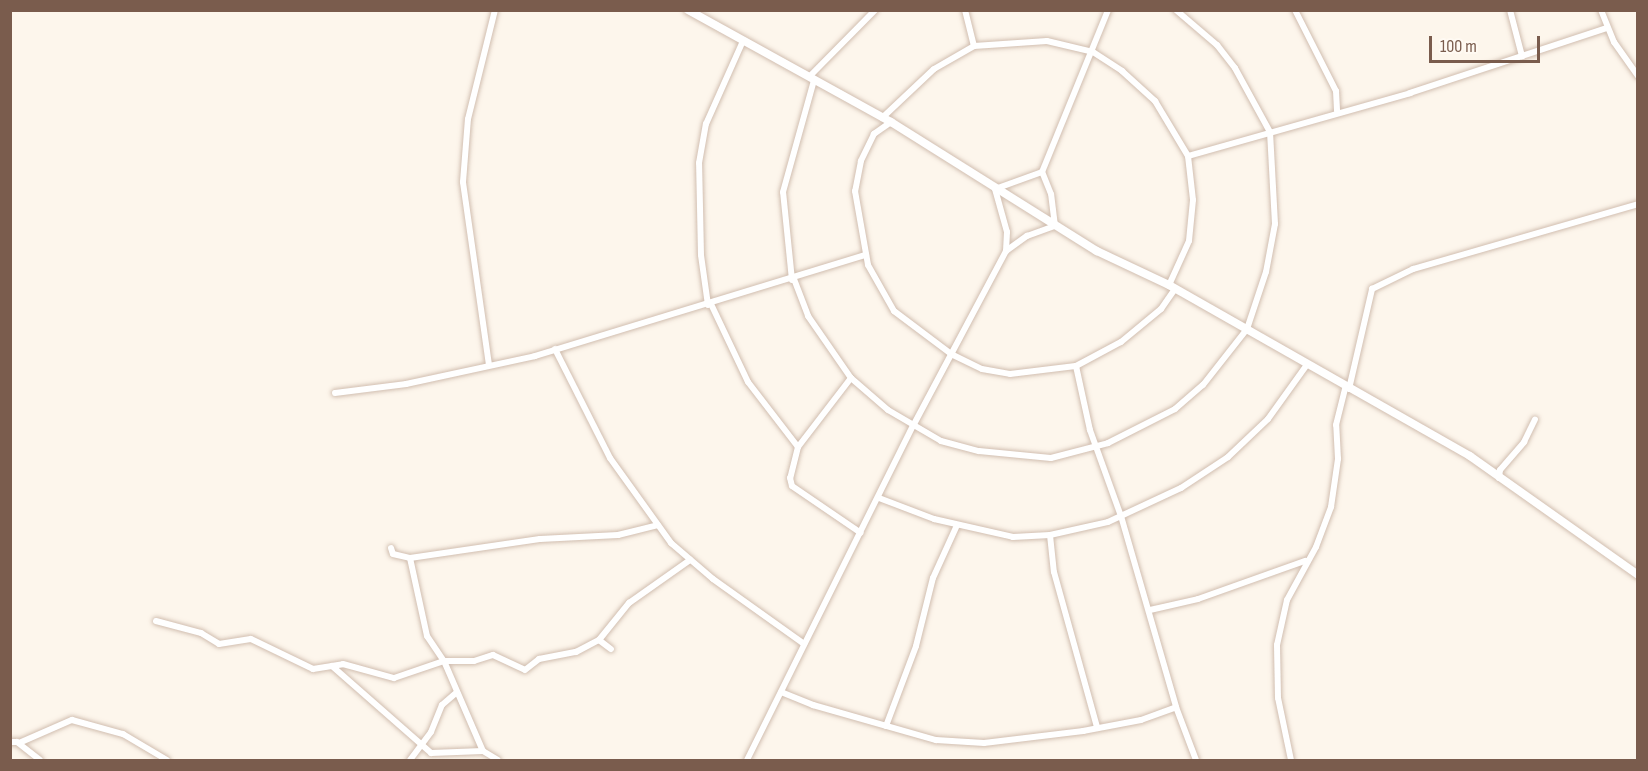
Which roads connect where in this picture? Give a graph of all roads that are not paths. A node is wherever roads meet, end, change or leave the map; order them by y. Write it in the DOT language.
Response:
graph roads {
  1 [pos="495,10"];
  2 [pos="688,10"];
  3 [pos="875,10"];
  4 [pos="965,10"];
  5 [pos="1108,10"];
  6 [pos="1176,10"];
  7 [pos="1296,10"];
  8 [pos="1510,10"];
  9 [pos="1601,10"];
  10 [pos="1607,28"];
  11 [pos="743,41"];
  12 [pos="974,46"];
  13 [pos="1093,52"];
  14 [pos="1522,56"];
  15 [pos="1638,76"];
  16 [pos="812,79"];
  17 [pos="1337,111"];
  18 [pos="882,118"];
  19 [pos="891,122"];
  20 [pos="1270,132"];
  21 [pos="1188,156"];
  22 [pos="1042,172"];
  23 [pos="995,189"];
  24 [pos="1638,204"];
  25 [pos="1055,226"];
  26 [pos="1006,251"];
  27 [pos="866,255"];
  28 [pos="793,279"];
  29 [pos="1172,287"];
  30 [pos="710,304"];
  31 [pos="1247,329"];
  32 [pos="555,349"];
  33 [pos="951,354"];
  34 [pos="489,365"];
  35 [pos="1076,366"];
  36 [pos="1306,366"];
  37 [pos="851,378"];
  38 [pos="1347,389"];
  39 [pos="335,393"];
  40 [pos="1535,419"];
  41 [pos="913,426"];
  42 [pos="798,447"];
  43 [pos="1096,447"];
  44 [pos="1499,478"];
  45 [pos="879,498"];
  46 [pos="1122,516"];
  47 [pos="658,525"];
  48 [pos="957,525"];
  49 [pos="861,533"];
  50 [pos="1050,535"];
  51 [pos="391,548"];
  52 [pos="410,558"];
  53 [pos="690,560"];
  54 [pos="1305,561"];
  55 [pos="1638,575"];
  56 [pos="1150,610"];
  57 [pos="156,621"];
  58 [pos="599,640"];
  59 [pos="804,644"];
  60 [pos="611,650"];
  61 [pos="444,661"];
  62 [pos="332,666"];
  63 [pos="781,692"];
  64 [pos="456,693"];
  65 [pos="1176,707"];
  66 [pos="886,726"];
  67 [pos="1097,727"];
  68 [pos="10,742"];
  69 [pos="19,743"];
  70 [pos="423,744"];
  71 [pos="483,751"];
  72 [pos="431,753"];
  73 [pos="40,760"];
  74 [pos="167,760"];
  75 [pos="410,760"];
  76 [pos="439,760"];
  77 [pos="498,760"];
  78 [pos="747,760"];
  79 [pos="1196,760"];
  80 [pos="1291,760"];
  1 -- 34 [label="street"];
  2 -- 11 [label="street"];
  3 -- 16 [label="street"];
  4 -- 12 [label="street"];
  5 -- 13 [label="street"];
  6 -- 20 [label="street"];
  7 -- 17 [label="street"];
  8 -- 14 [label="street"];
  9 -- 10 [label="street"];
  10 -- 14 [label="street"];
  10 -- 15 [label="street"];
  11 -- 16 [label="street"];
  11 -- 30 [label="street"];
  12 -- 13 [label="street"];
  12 -- 18 [label="street"];
  13 -- 21 [label="street"];
  13 -- 22 [label="street"];
  14 -- 17 [label="street"];
  16 -- 18 [label="street"];
  16 -- 28 [label="street"];
  17 -- 20 [label="street"];
  18 -- 19 [label="street"];
  19 -- 23 [label="street"];
  19 -- 27 [label="street"];
  20 -- 21 [label="street"];
  20 -- 31 [label="street"];
  21 -- 29 [label="street"];
  22 -- 23 [label="street"];
  22 -- 25 [label="street"];
  23 -- 25 [label="street"];
  23 -- 26 [label="street"];
  24 -- 38 [label="street"];
  25 -- 26 [label="street"];
  25 -- 29 [label="street"];
  26 -- 33 [label="street"];
  27 -- 28 [label="street"];
  27 -- 33 [label="street"];
  28 -- 30 [label="street"];
  28 -- 37 [label="street"];
  29 -- 31 [label="street"];
  29 -- 35 [label="street"];
  30 -- 32 [label="street"];
  30 -- 42 [label="street"];
  31 -- 36 [label="street"];
  31 -- 43 [label="street"];
  32 -- 34 [label="street"];
  32 -- 47 [label="street"];
  33 -- 35 [label="street"];
  33 -- 41 [label="street"];
  34 -- 39 [label="street"];
  35 -- 43 [label="street"];
  36 -- 38 [label="street"];
  36 -- 46 [label="street"];
  37 -- 41 [label="street"];
  37 -- 42 [label="street"];
  38 -- 44 [label="street"];
  38 -- 54 [label="street"];
  40 -- 44 [label="street"];
  41 -- 43 [label="street"];
  41 -- 45 [label="street"];
  42 -- 49 [label="street"];
  43 -- 46 [label="street"];
  44 -- 55 [label="street"];
  45 -- 48 [label="street"];
  45 -- 49 [label="street"];
  46 -- 50 [label="street"];
  46 -- 56 [label="street"];
  47 -- 52 [label="street"];
  47 -- 53 [label="street"];
  48 -- 50 [label="street"];
  48 -- 66 [label="street"];
  49 -- 59 [label="street"];
  50 -- 67 [label="street"];
  51 -- 52 [label="street"];
  52 -- 61 [label="street"];
  53 -- 58 [label="street"];
  53 -- 59 [label="street"];
  54 -- 56 [label="street"];
  54 -- 80 [label="street"];
  56 -- 65 [label="street"];
  57 -- 62 [label="street"];
  58 -- 60 [label="street"];
  58 -- 61 [label="street"];
  59 -- 63 [label="street"];
  61 -- 62 [label="street"];
  61 -- 64 [label="street"];
  62 -- 70 [label="street"];
  63 -- 66 [label="street"];
  63 -- 78 [label="street"];
  64 -- 70 [label="street"];
  64 -- 71 [label="street"];
  65 -- 67 [label="street"];
  65 -- 79 [label="street"];
  66 -- 67 [label="street"];
  68 -- 69 [label="street"];
  69 -- 73 [label="street"];
  69 -- 74 [label="street"];
  70 -- 72 [label="street"];
  70 -- 75 [label="street"];
  71 -- 72 [label="street"];
  71 -- 77 [label="street"];
  72 -- 76 [label="street"];
}
